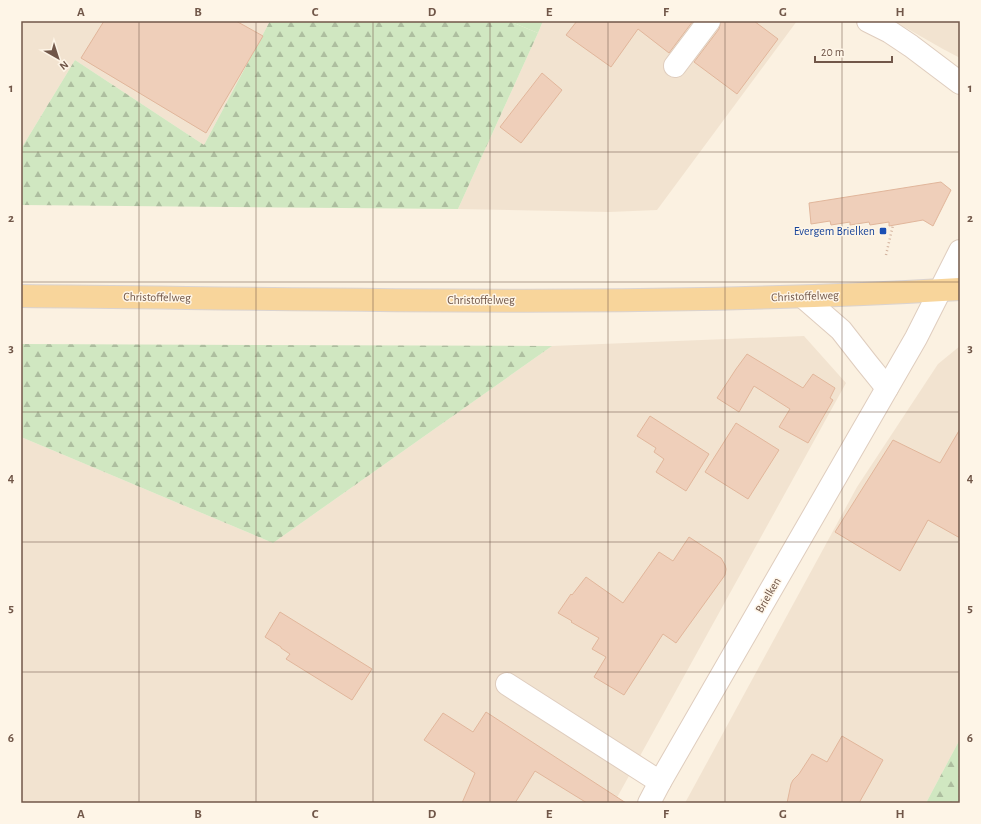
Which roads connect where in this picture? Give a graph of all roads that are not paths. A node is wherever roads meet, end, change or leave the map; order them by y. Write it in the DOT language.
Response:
graph roads {
  1 [pos="709,21"];
  2 [pos="868,21"];
  3 [pos="675,66"];
  4 [pos="960,83"];
  5 [pos="960,251"];
  6 [pos="950,290"];
  7 [pos="21,296"];
  8 [pos="803,297"];
  9 [pos="887,388"];
  10 [pos="507,684"];
  11 [pos="660,782"];
  12 [pos="648,803"];
  1 -- 3 [label="street"];
  2 -- 4 [label="street"];
  5 -- 6 [label="street, Brielken"];
  6 -- 8 [label="main road, Christoffelweg"];
  6 -- 9 [label="street, Brielken"];
  7 -- 8 [label="main road, Christoffelweg"];
  8 -- 9 [label="street"];
  9 -- 11 [label="street, Brielken"];
  10 -- 11 [label="street"];
  11 -- 12 [label="street, Brielken"];
}
